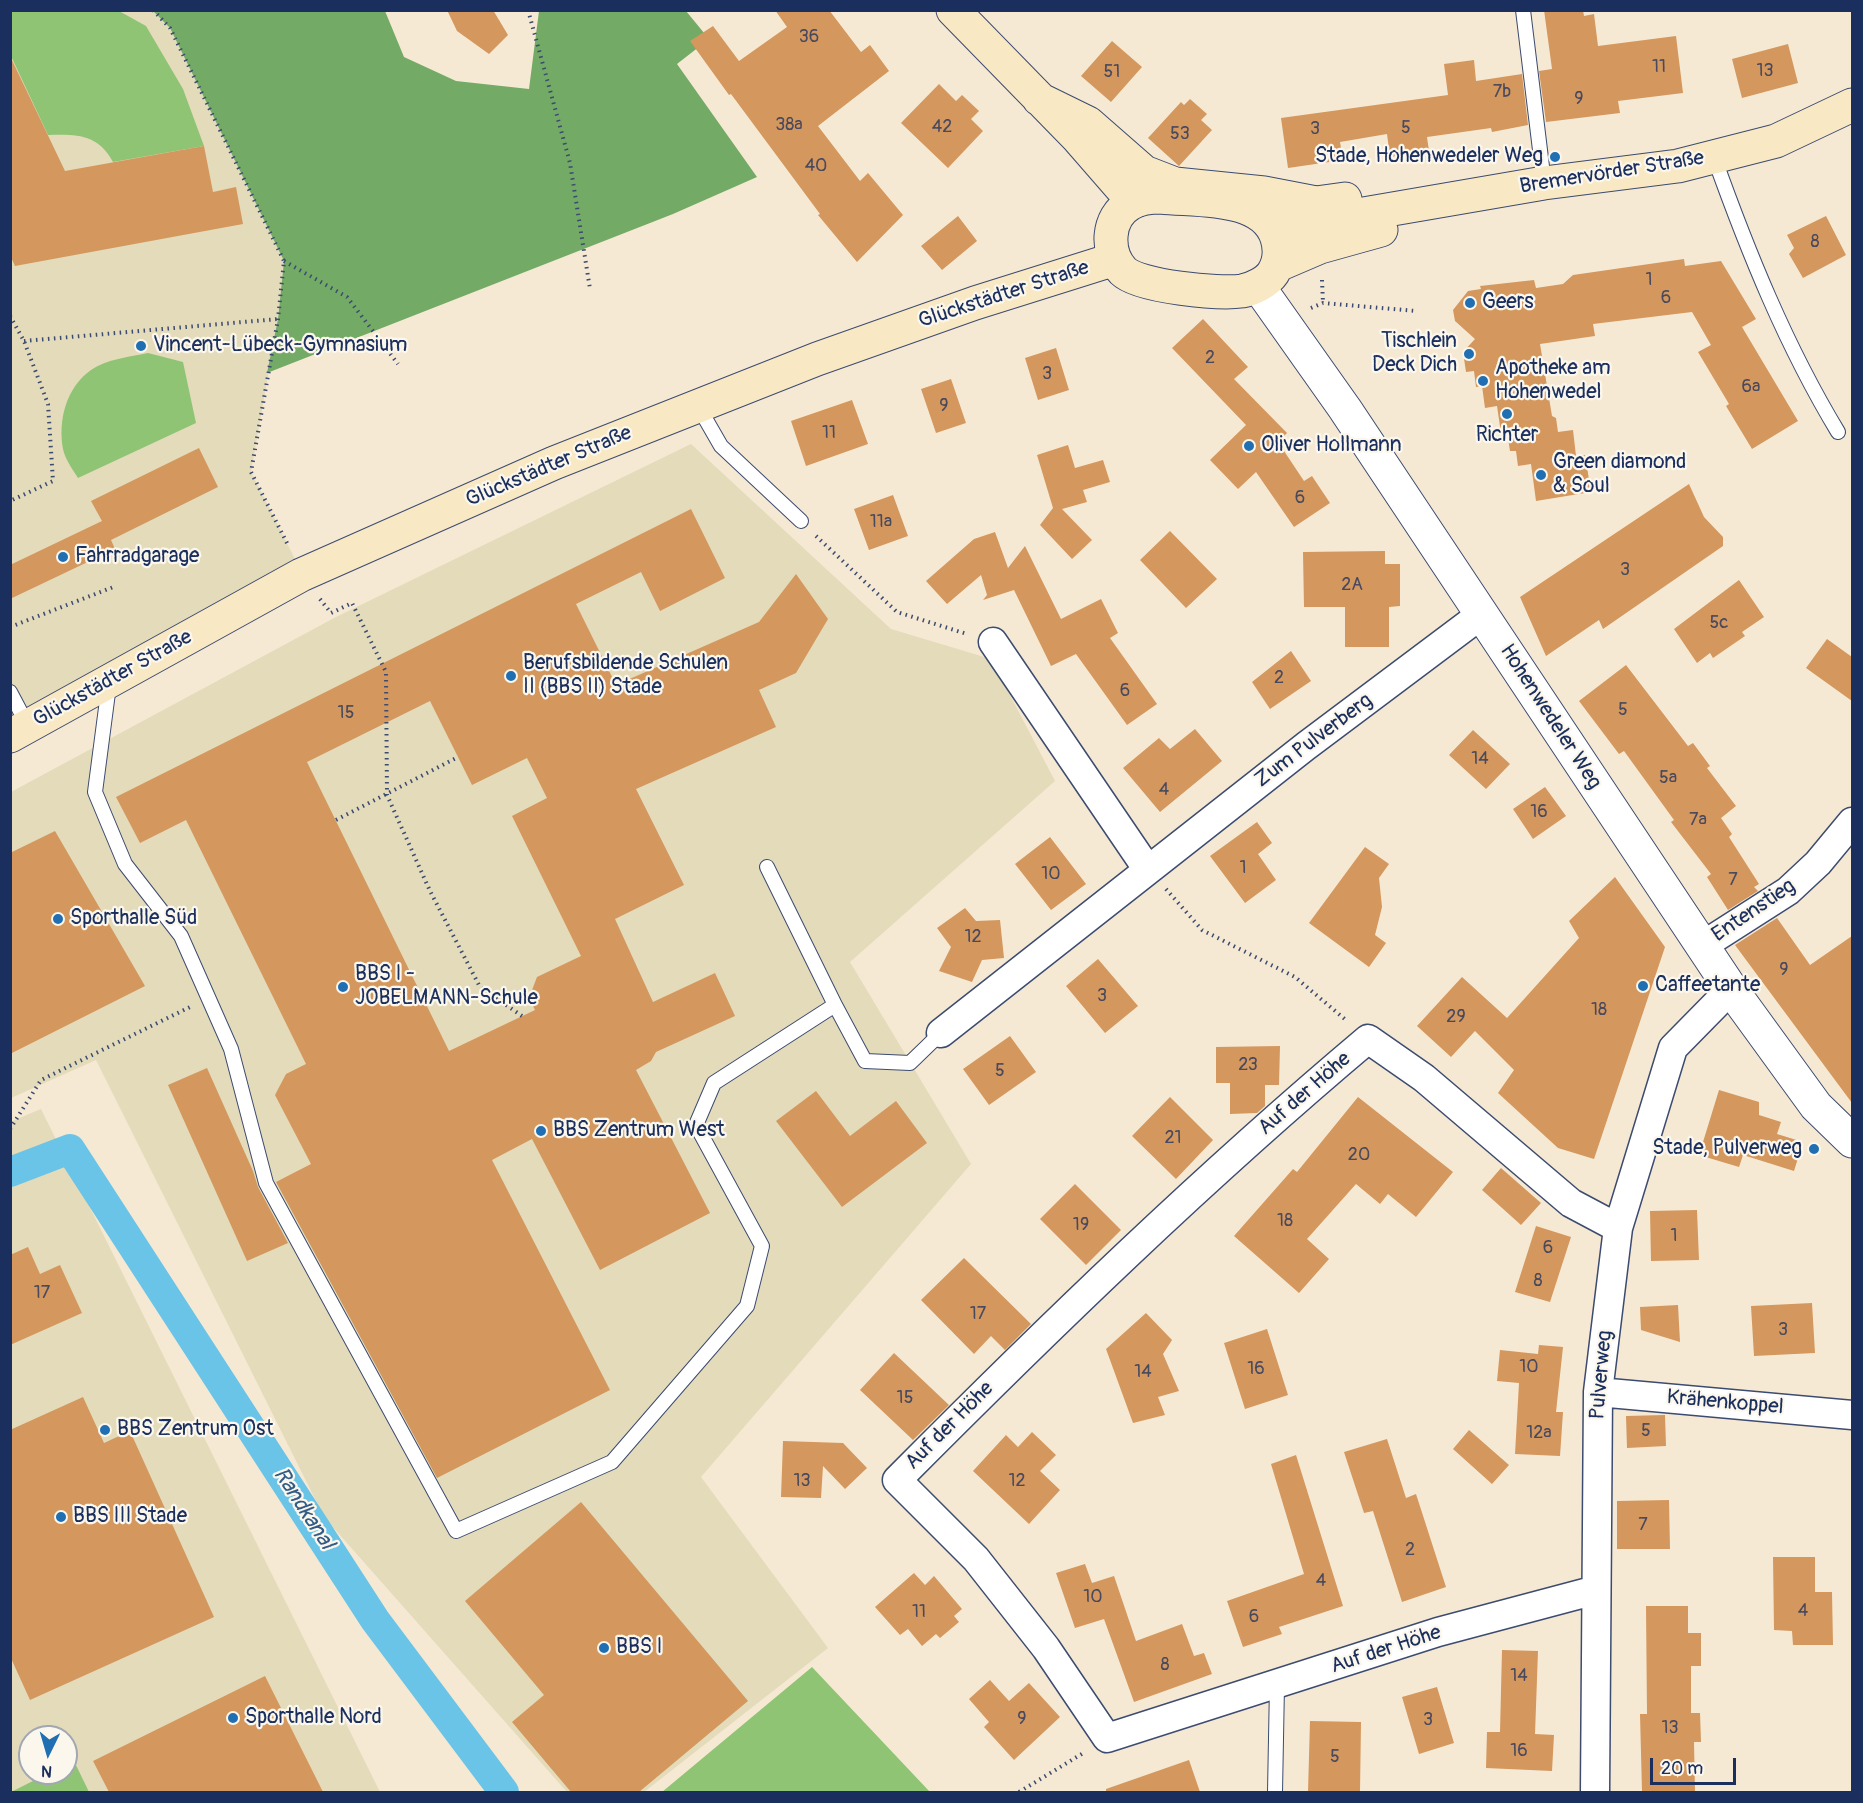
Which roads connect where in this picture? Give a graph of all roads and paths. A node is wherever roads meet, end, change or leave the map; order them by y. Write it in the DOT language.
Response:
graph roads {
  1 [pos="153,10"];
  2 [pos="528,10"];
  3 [pos="953,10"];
  4 [pos="1523,10"];
  5 [pos="1039,99"];
  6 [pos="1852,105"];
  7 [pos="1714,157"];
  8 [pos="1544,183"];
  9 [pos="1138,200"];
  10 [pos="1434,204"];
  11 [pos="1113,225"];
  12 [pos="1272,225"];
  13 [pos="1115,259"];
  14 [pos="284,261"];
  15 [pos="1268,275"];
  16 [pos="590,289"];
  17 [pos="1323,303"];
  18 [pos="1416,311"];
  19 [pos="10,316"];
  20 [pos="278,319"];
  21 [pos="24,341"];
  22 [pos="398,364"];
  23 [pos="698,406"];
  24 [pos="1838,432"];
  25 [pos="10,501"];
  26 [pos="801,521"];
  27 [pos="301,575"];
  28 [pos="116,586"];
  29 [pos="1482,614"];
  30 [pos="10,627"];
  31 [pos="993,642"];
  32 [pos="110,681"];
  33 [pos="10,692"];
  34 [pos="19,731"];
  35 [pos="458,757"];
  36 [pos="387,795"];
  37 [pos="336,820"];
  38 [pos="1852,822"];
  39 [pos="767,867"];
  40 [pos="1148,870"];
  41 [pos="1702,946"];
  42 [pos="1731,989"];
  43 [pos="208,998"];
  44 [pos="835,1005"];
  45 [pos="522,1016"];
  46 [pos="941,1033"];
  47 [pos="1368,1040"];
  48 [pos="10,1129"];
  49 [pos="1852,1141"];
  50 [pos="1618,1228"];
  51 [pos="1598,1392"];
  52 [pos="1852,1414"];
  53 [pos="1596,1590"];
  54 [pos="1277,1685"];
  55 [pos="1107,1738"];
  56 [pos="1019,1792"];
  57 [pos="1275,1792"];
  58 [pos="1595,1792"];
  1 -- 14 [label="path"];
  2 -- 16 [label="path"];
  3 -- 5 [label="main road"];
  4 -- 8 [label="lane"];
  5 -- 9 [label="main road"];
  5 -- 10 [label="main road"];
  5 -- 11 [label="main road"];
  6 -- 7 [label="main road, Bremervörder Straße"];
  7 -- 8 [label="main road, Bremervörder Straße"];
  7 -- 24 [label="lane"];
  8 -- 10 [label="main road, Bremervörder Straße"];
  9 -- 11 [label="main road"];
  9 -- 12 [label="main road"];
  10 -- 12 [label="main road, Bremervörder Straße"];
  10 -- 15 [label="main road, Bremervörder Straße"];
  11 -- 13 [label="main road"];
  12 -- 15 [label="main road"];
  13 -- 15 [label="main road, Bremervörder Straße"];
  13 -- 23 [label="main road, Glückstädter Straße"];
  14 -- 20 [label="path"];
  14 -- 22 [label="path"];
  15 -- 29 [label="street, Hohenwedeler Weg"];
  17 -- 18 [label="path"];
  19 -- 21 [label="path"];
  20 -- 21 [label="path"];
  20 -- 27 [label="path"];
  21 -- 25 [label="path"];
  23 -- 26 [label="lane"];
  23 -- 27 [label="main road, Glückstädter Straße"];
  26 -- 31 [label="path"];
  27 -- 32 [label="main road, Glückstädter Straße"];
  27 -- 36 [label="path"];
  28 -- 30 [label="path"];
  29 -- 40 [label="street, Zum Pulverberg"];
  29 -- 41 [label="street, Hohenwedeler Weg"];
  31 -- 40 [label="street"];
  32 -- 34 [label="main road, Glückstädter Straße"];
  32 -- 43 [label="lane"];
  33 -- 34 [label="lane"];
  35 -- 36 [label="path"];
  36 -- 37 [label="path"];
  36 -- 45 [label="path"];
  38 -- 41 [label="street, Entenstieg"];
  39 -- 44 [label="lane"];
  40 -- 46 [label="street, Zum Pulverberg"];
  40 -- 47 [label="path"];
  41 -- 42 [label="street, Hohenwedeler Weg"];
  42 -- 49 [label="street, Hohenwedeler Weg"];
  42 -- 50 [label="street, Pulverweg"];
  43 -- 44 [label="lane"];
  43 -- 48 [label="path"];
  44 -- 46 [label="lane"];
  47 -- 50 [label="street, Auf der Höhe"];
  47 -- 55 [label="street, Auf der Höhe"];
  50 -- 51 [label="street, Pulverweg"];
  51 -- 52 [label="street, Krähenkoppel"];
  51 -- 53 [label="street, Pulverweg"];
  53 -- 54 [label="street, Auf der Höhe"];
  53 -- 58 [label="street, Pulverweg"];
  54 -- 55 [label="street, Auf der Höhe"];
  54 -- 57 [label="lane"];
  55 -- 56 [label="path"];
}
